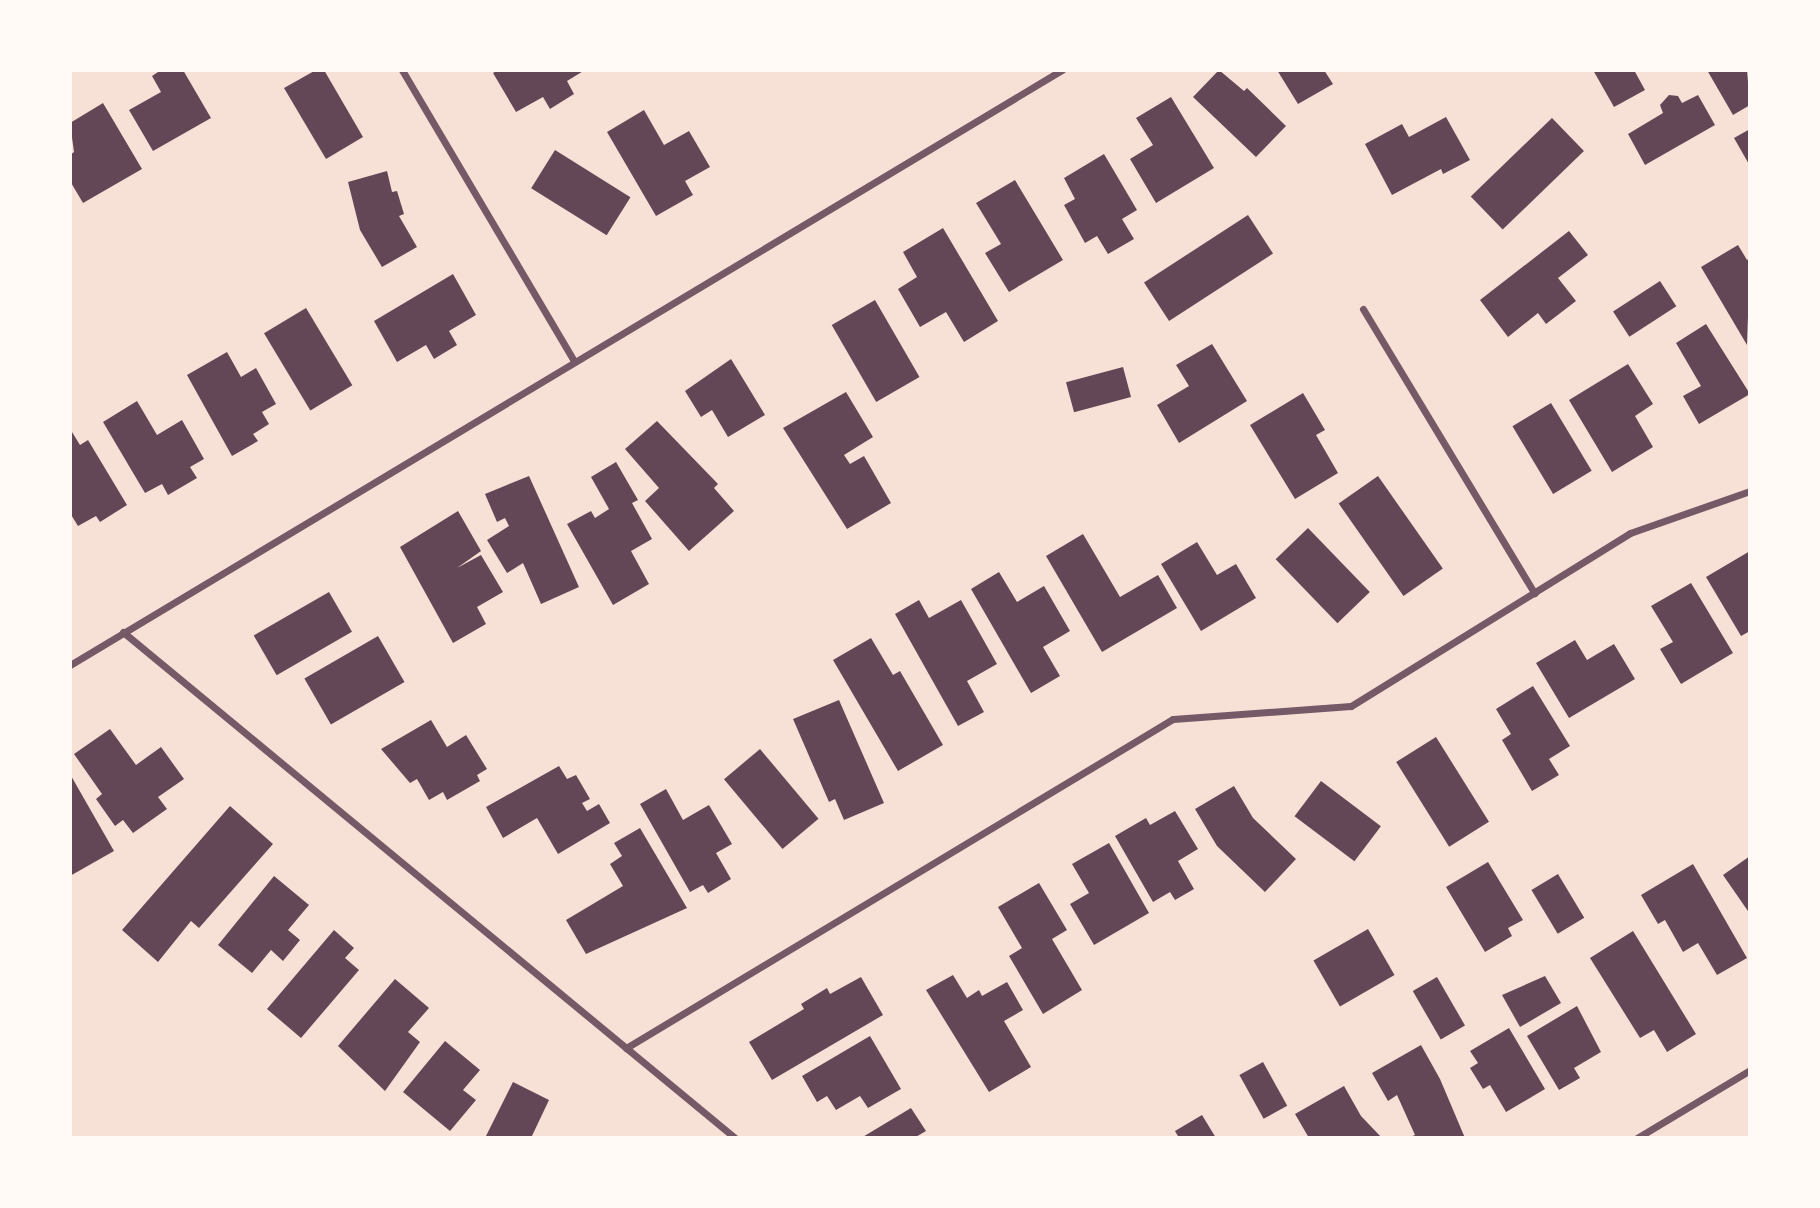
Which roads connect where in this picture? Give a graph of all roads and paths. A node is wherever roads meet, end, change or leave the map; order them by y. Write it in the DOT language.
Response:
graph roads {
  1 [pos="402,70"];
  2 [pos="1062,70"];
  3 [pos="1363,309"];
  4 [pos="574,361"];
  5 [pos="1750,491"];
  6 [pos="1534,593"];
  7 [pos="123,632"];
  8 [pos="70,665"];
  9 [pos="626,1048"];
  10 [pos="1750,1070"];
  11 [pos="735,1138"];
  12 [pos="1637,1138"];
  1 -- 4 [label="street"];
  2 -- 4 [label="street"];
  3 -- 6 [label="street"];
  4 -- 7 [label="street"];
  5 -- 6 [label="street"];
  6 -- 9 [label="street"];
  7 -- 8 [label="street"];
  7 -- 9 [label="street"];
  9 -- 11 [label="street"];
  10 -- 12 [label="street"];
}
